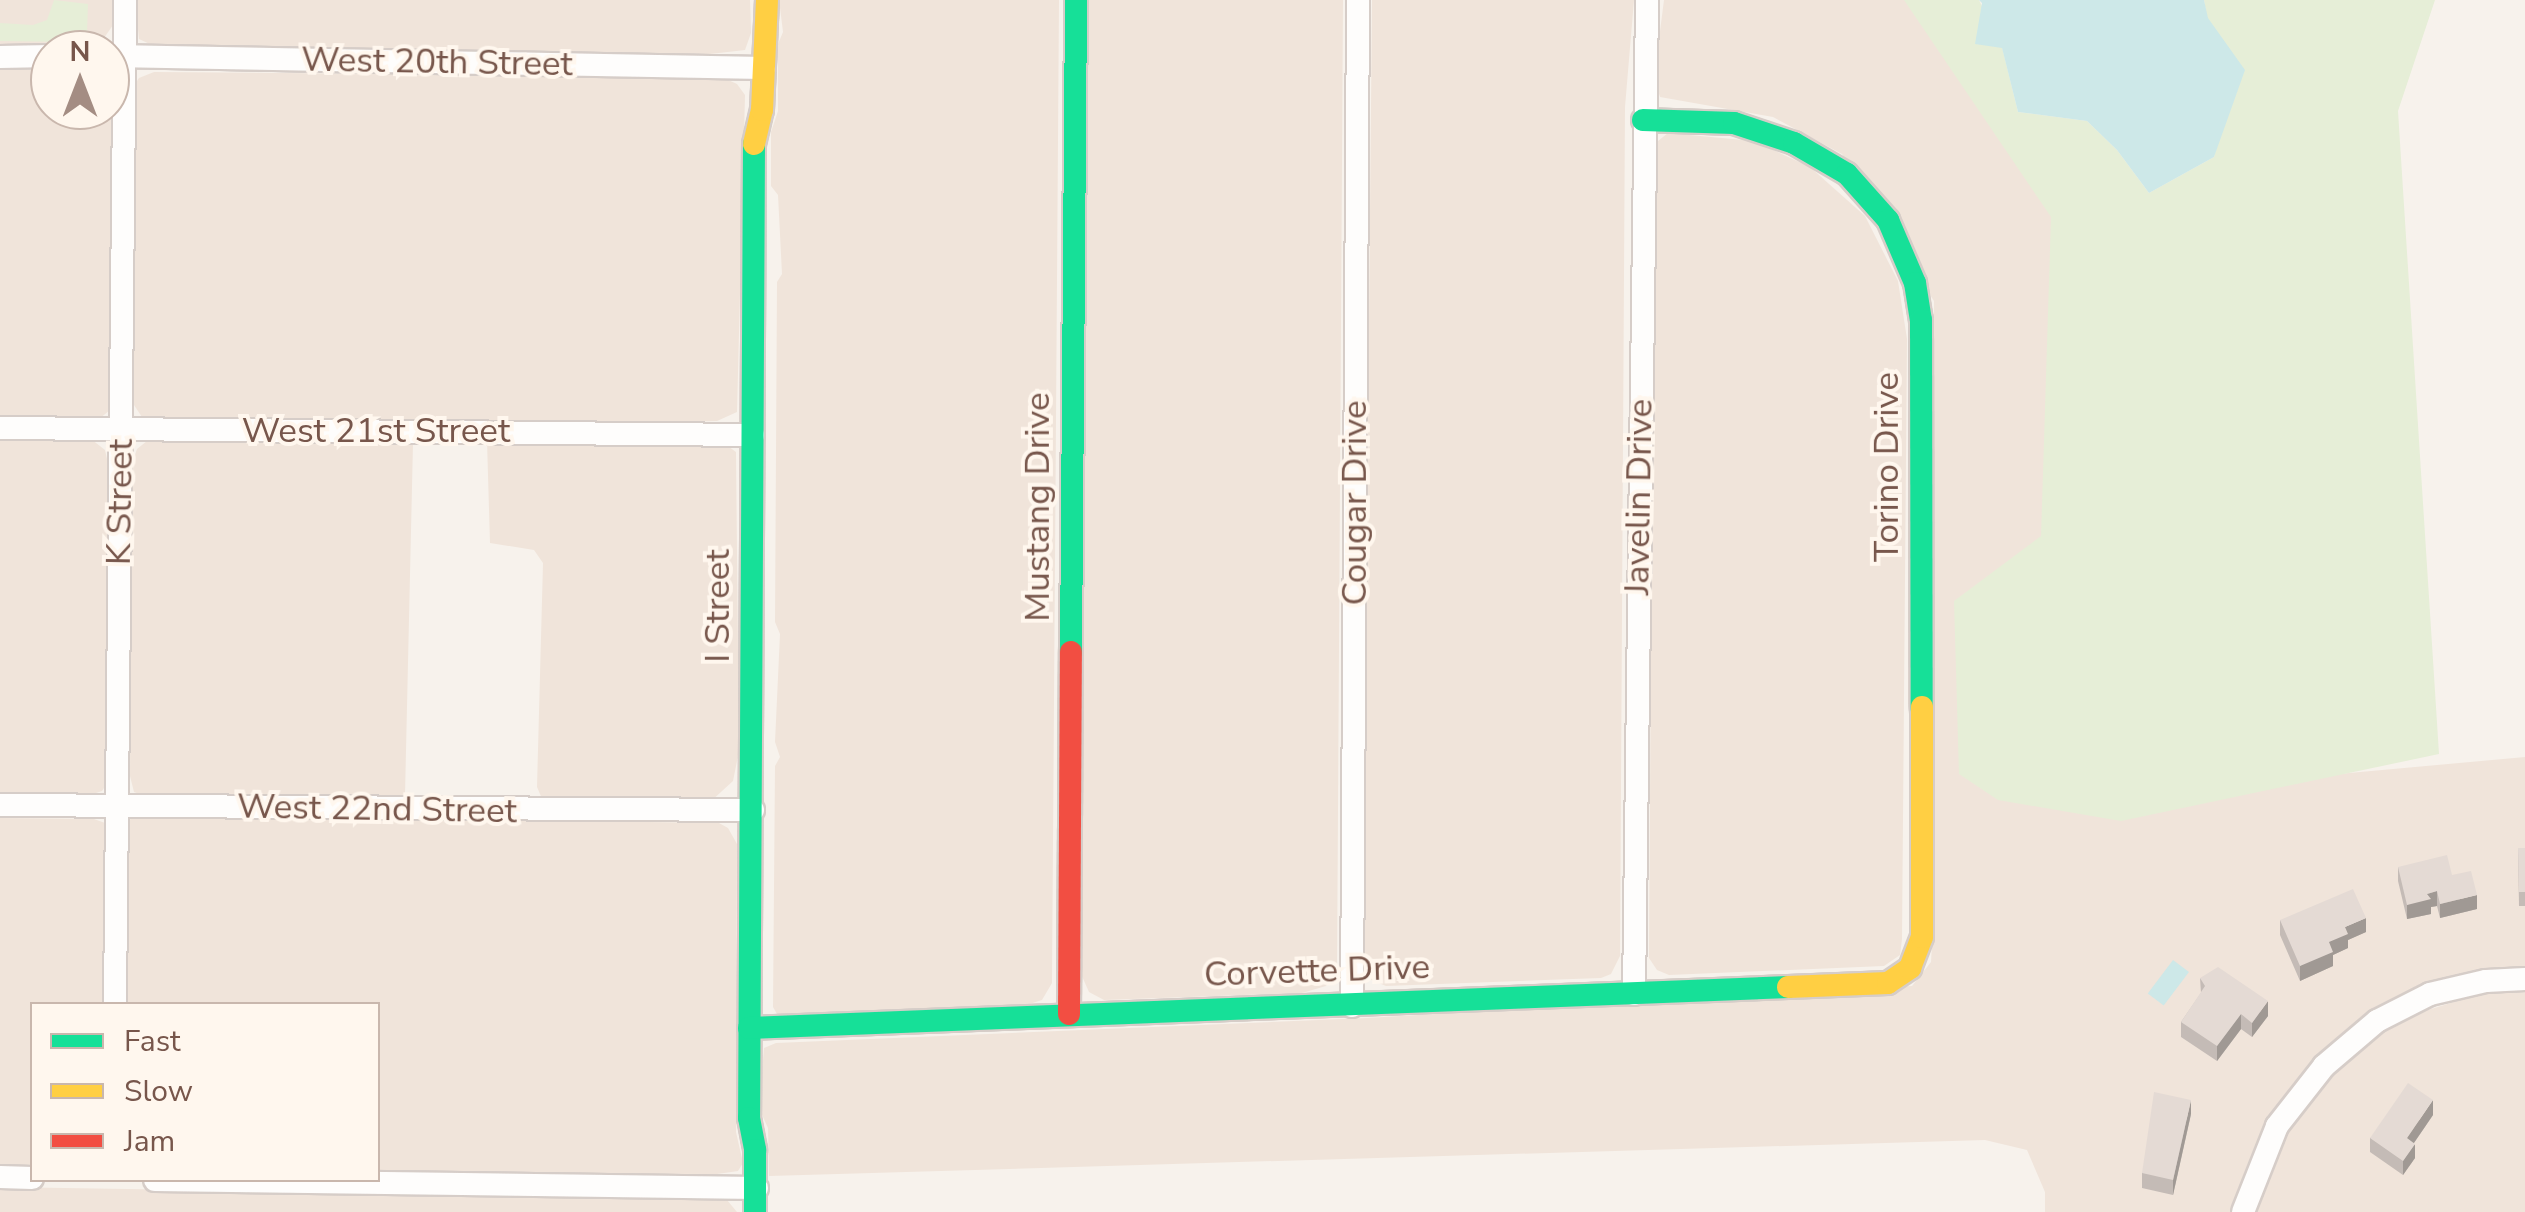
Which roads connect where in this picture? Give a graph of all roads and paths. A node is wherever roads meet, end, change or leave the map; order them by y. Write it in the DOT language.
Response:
graph roads {
  1 [pos="126,0"];
  2 [pos="766,0"];
  3 [pos="1076,0"];
  4 [pos="1358,0"];
  5 [pos="1647,0"];
  6 [pos="122,30"];
  7 [pos="30,56"];
  8 [pos="130,56"];
  9 [pos="0,57"];
  10 [pos="764,68"];
  11 [pos="1643,120"];
  12 [pos="119,130"];
  13 [pos="0,428"];
  14 [pos="121,430"];
  15 [pos="753,435"];
  16 [pos="0,805"];
  17 [pos="116,806"];
  18 [pos="753,810"];
  19 [pos="2525,979"];
  20 [pos="1888,983"];
  21 [pos="1634,994"];
  22 [pos="115,1002"];
  23 [pos="1352,1006"];
  24 [pos="1069,1014"];
  25 [pos="749,1028"];
  26 [pos="0,1177"];
  27 [pos="30,1178"];
  28 [pos="215,1182"];
  29 [pos="756,1200"];
  30 [pos="2243,1212"];
  1 -- 6 [label="street, K Street"];
  2 -- 10 [label="street, I Street"];
  3 -- 24 [label="street, Mustang Drive"];
  4 -- 23 [label="street, Cougar Drive"];
  5 -- 11 [label="street, Javelin Drive"];
  7 -- 9 [label="street"];
  8 -- 10 [label="street, West 20th Street"];
  10 -- 15 [label="street, I Street"];
  11 -- 20 [label="street, Torino Drive"];
  11 -- 21 [label="street, Javelin Drive"];
  12 -- 14 [label="street, K Street"];
  13 -- 14 [label="street, West 21st Street"];
  14 -- 15 [label="street, West 21st Street"];
  14 -- 17 [label="street, K Street"];
  15 -- 18 [label="street, I Street"];
  16 -- 17 [label="street, West 22nd Street"];
  17 -- 18 [label="street, West 22nd Street"];
  17 -- 22 [label="street, K Street"];
  18 -- 25 [label="street, I Street"];
  19 -- 30 [label="street"];
  20 -- 21 [label="street, Corvette Drive"];
  21 -- 23 [label="street, Corvette Drive"];
  23 -- 24 [label="street, Corvette Drive"];
  24 -- 25 [label="street, Corvette Drive"];
  25 -- 29 [label="street, I Street"];
  26 -- 27 [label="street"];
  28 -- 29 [label="street"];
}
